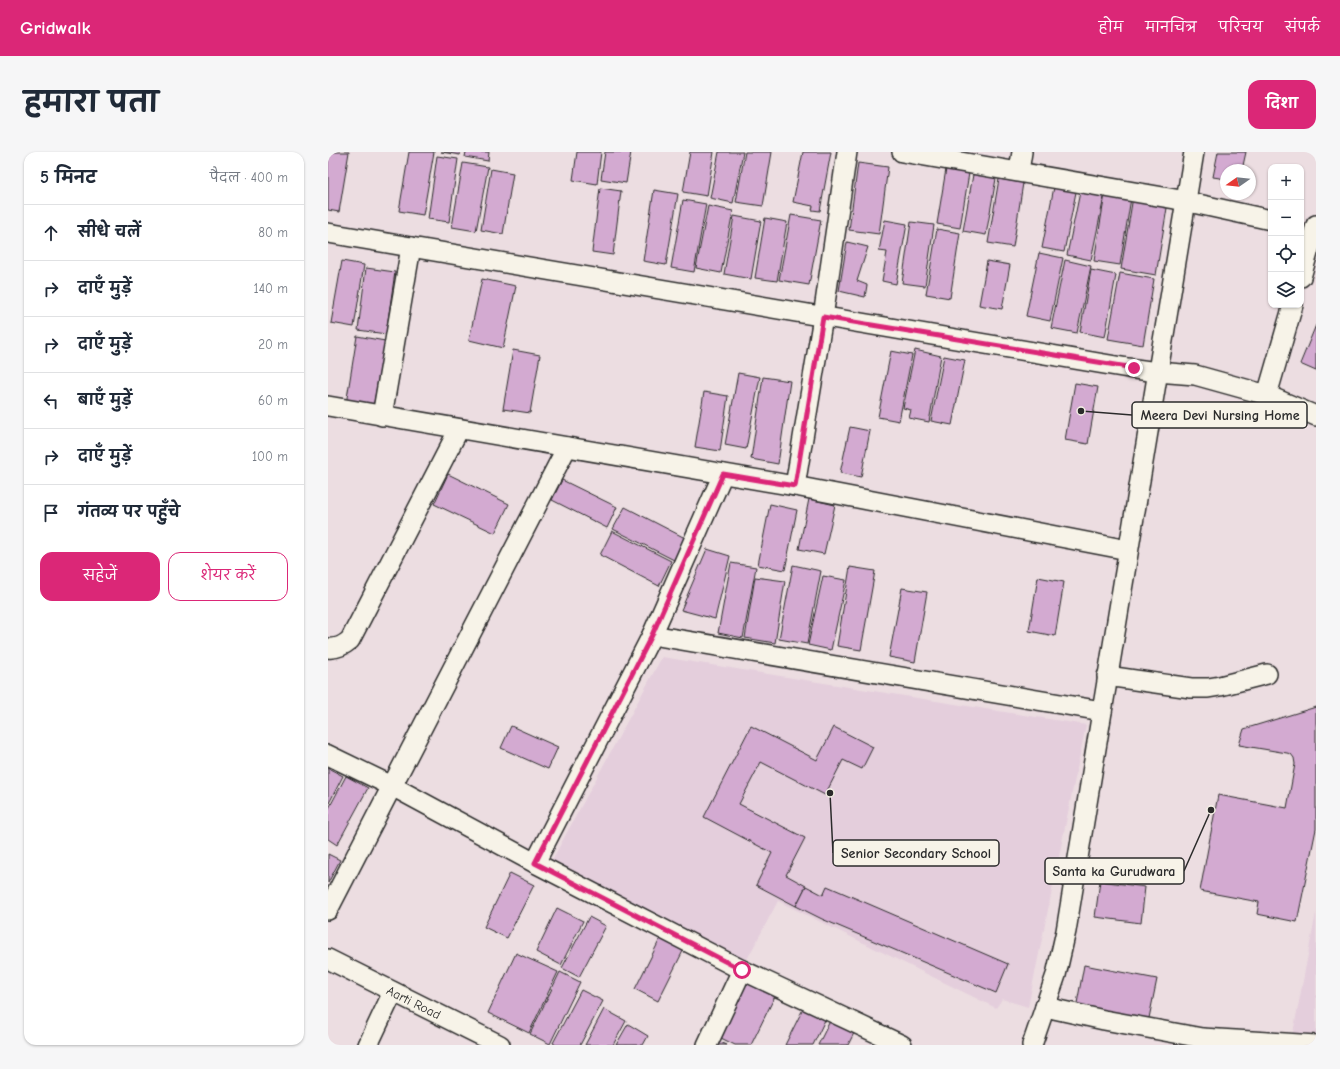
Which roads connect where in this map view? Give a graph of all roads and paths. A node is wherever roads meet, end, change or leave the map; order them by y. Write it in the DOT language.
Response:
graph roads {
  1 [pos="847,152"];
  2 [pos="902,152"];
  3 [pos="1022,152"];
  4 [pos="1194,152"];
  5 [pos="1019,171"];
  6 [pos="1186,201"];
  7 [pos="1268,219"];
  8 [pos="1312,228"];
  9 [pos="328,233"];
  10 [pos="411,247"];
  11 [pos="1302,272"];
  12 [pos="1292,308"];
  13 [pos="823,317"];
  14 [pos="1158,372"];
  15 [pos="1267,395"];
  16 [pos="328,406"];
  17 [pos="382,416"];
  18 [pos="1316,416"];
  19 [pos="459,429"];
  20 [pos="567,447"];
  21 [pos="723,474"];
  22 [pos="795,486"];
  23 [pos="1128,550"];
  24 [pos="652,635"];
  25 [pos="328,648"];
  26 [pos="1267,674"];
  27 [pos="1108,676"];
  28 [pos="1102,711"];
  29 [pos="328,755"];
  30 [pos="392,786"];
  31 [pos="535,863"];
  32 [pos="328,910"];
  33 [pos="328,959"];
  34 [pos="742,970"];
  35 [pos="393,992"];
  36 [pos="1045,1007"];
  37 [pos="492,1043"];
  38 [pos="368,1045"];
  39 [pos="707,1045"];
  40 [pos="902,1045"];
  41 [pos="1032,1045"];
  42 [pos="1316,1045"];
  1 -- 13 [label="street"];
  2 -- 5 [label="street"];
  3 -- 5 [label="street"];
  4 -- 6 [label="street"];
  5 -- 6 [label="street"];
  6 -- 7 [label="street"];
  6 -- 14 [label="street"];
  8 -- 11 [label="street"];
  9 -- 10 [label="street"];
  10 -- 13 [label="street"];
  10 -- 17 [label="street"];
  12 -- 15 [label="street"];
  13 -- 14 [label="street"];
  13 -- 22 [label="street"];
  14 -- 15 [label="street"];
  14 -- 23 [label="street"];
  15 -- 18 [label="street"];
  16 -- 17 [label="street"];
  17 -- 19 [label="street"];
  19 -- 20 [label="street"];
  19 -- 25 [label="street"];
  20 -- 21 [label="street"];
  20 -- 30 [label="street"];
  21 -- 22 [label="street"];
  21 -- 24 [label="street"];
  22 -- 23 [label="street"];
  23 -- 27 [label="street"];
  24 -- 28 [label="street"];
  24 -- 31 [label="street"];
  26 -- 27 [label="street"];
  27 -- 28 [label="street"];
  28 -- 36 [label="street"];
  29 -- 30 [label="street"];
  30 -- 31 [label="street"];
  30 -- 32 [label="street"];
  31 -- 34 [label="street"];
  33 -- 35 [label="street, Aarti Road"];
  34 -- 39 [label="street"];
  34 -- 40 [label="street"];
  35 -- 37 [label="street, Aarti Road"];
  35 -- 38 [label="street"];
  36 -- 41 [label="street"];
  36 -- 42 [label="street"];
}
